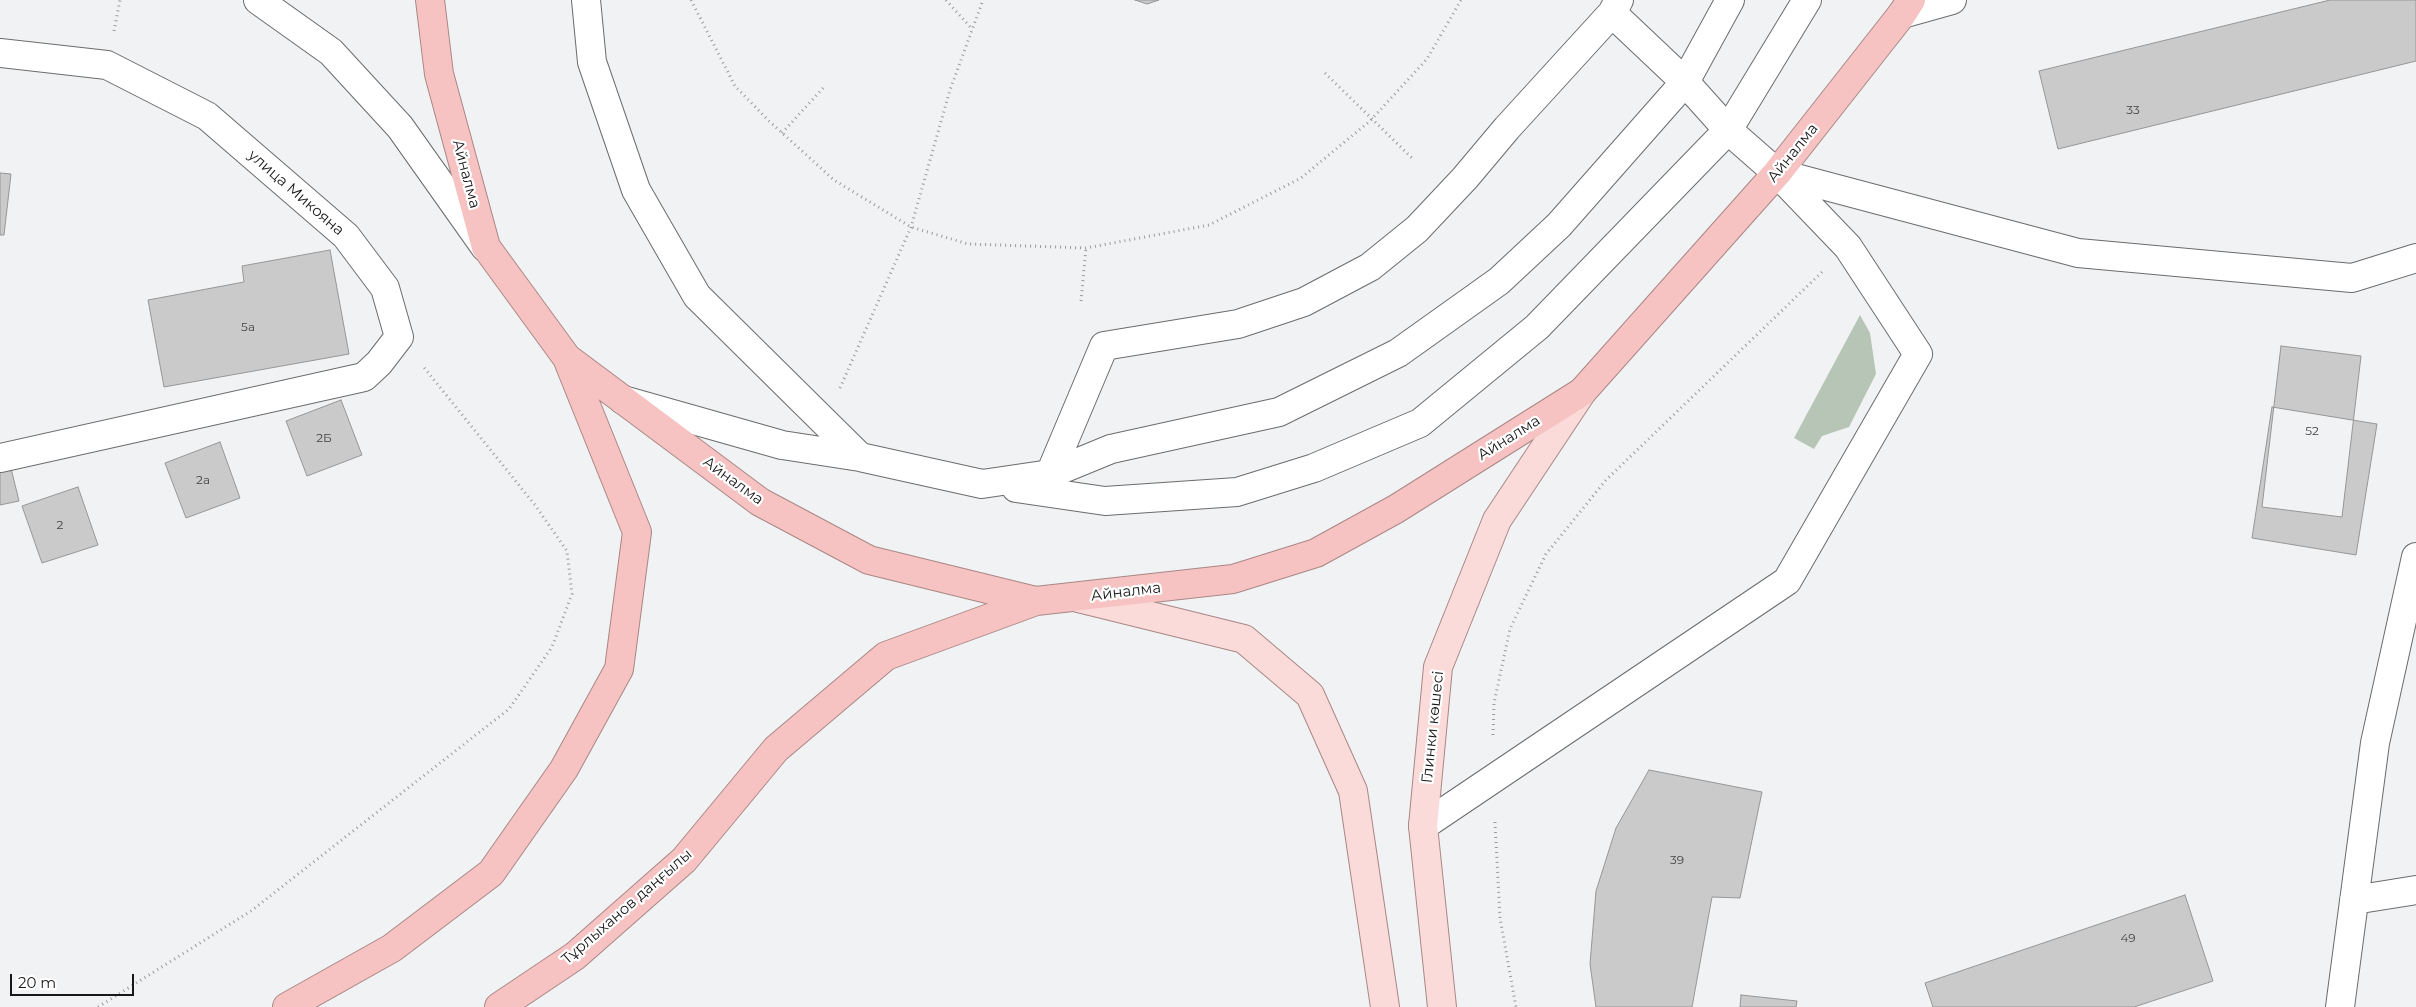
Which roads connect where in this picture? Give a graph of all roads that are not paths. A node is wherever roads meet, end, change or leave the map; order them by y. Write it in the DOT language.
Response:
graph roads {
  1 [pos="258,0"];
  2 [pos="430,0"];
  3 [pos="586,0"];
  4 [pos="1730,0"];
  5 [pos="1808,0"];
  6 [pos="1952,0"];
  7 [pos="1616,7"];
  8 [pos="1906,7"];
  9 [pos="0,53"];
  10 [pos="1685,82"];
  11 [pos="1728,130"];
  12 [pos="1778,173"];
  13 [pos="486,247"];
  14 [pos="2416,258"];
  15 [pos="567,358"];
  16 [pos="1582,392"];
  17 [pos="623,400"];
  18 [pos="860,457"];
  19 [pos="0,458"];
  20 [pos="1050,474"];
  21 [pos="982,484"];
  22 [pos="2416,557"];
  23 [pos="1078,598"];
  24 [pos="1036,601"];
  25 [pos="1423,826"];
  26 [pos="2416,890"];
  27 [pos="2354,900"];
  28 [pos="287,1007"];
  29 [pos="499,1007"];
  30 [pos="1386,1007"];
  31 [pos="1442,1007"];
  32 [pos="2340,1007"];
  1 -- 13 [label="street"];
  2 -- 13 [label="highway, Айналма"];
  3 -- 18 [label="street"];
  4 -- 10 [label="street"];
  5 -- 11 [label="street"];
  6 -- 8 [label="street"];
  7 -- 10 [label="street"];
  7 -- 20 [label="street"];
  8 -- 12 [label="highway, Айналма"];
  9 -- 19 [label="street, улица Микояна"];
  10 -- 11 [label="street"];
  10 -- 20 [label="street"];
  11 -- 12 [label="street"];
  11 -- 21 [label="street"];
  12 -- 14 [label="street"];
  12 -- 16 [label="highway, Айналма"];
  12 -- 25 [label="street"];
  13 -- 15 [label="highway, Айналма"];
  15 -- 17 [label="highway, Айналма"];
  15 -- 28 [label="highway"];
  16 -- 23 [label="highway, Айналма"];
  16 -- 25 [label="main road, Глинки көшесі"];
  17 -- 18 [label="street"];
  17 -- 24 [label="highway, Айналма"];
  18 -- 21 [label="street"];
  20 -- 21 [label="street"];
  22 -- 27 [label="street"];
  23 -- 24 [label="highway, Айналма"];
  23 -- 30 [label="main road"];
  24 -- 29 [label="highway, Тұрлыханов даңғылы"];
  25 -- 31 [label="main road, Глинки көшесі"];
  26 -- 27 [label="street"];
  27 -- 32 [label="street"];
}
